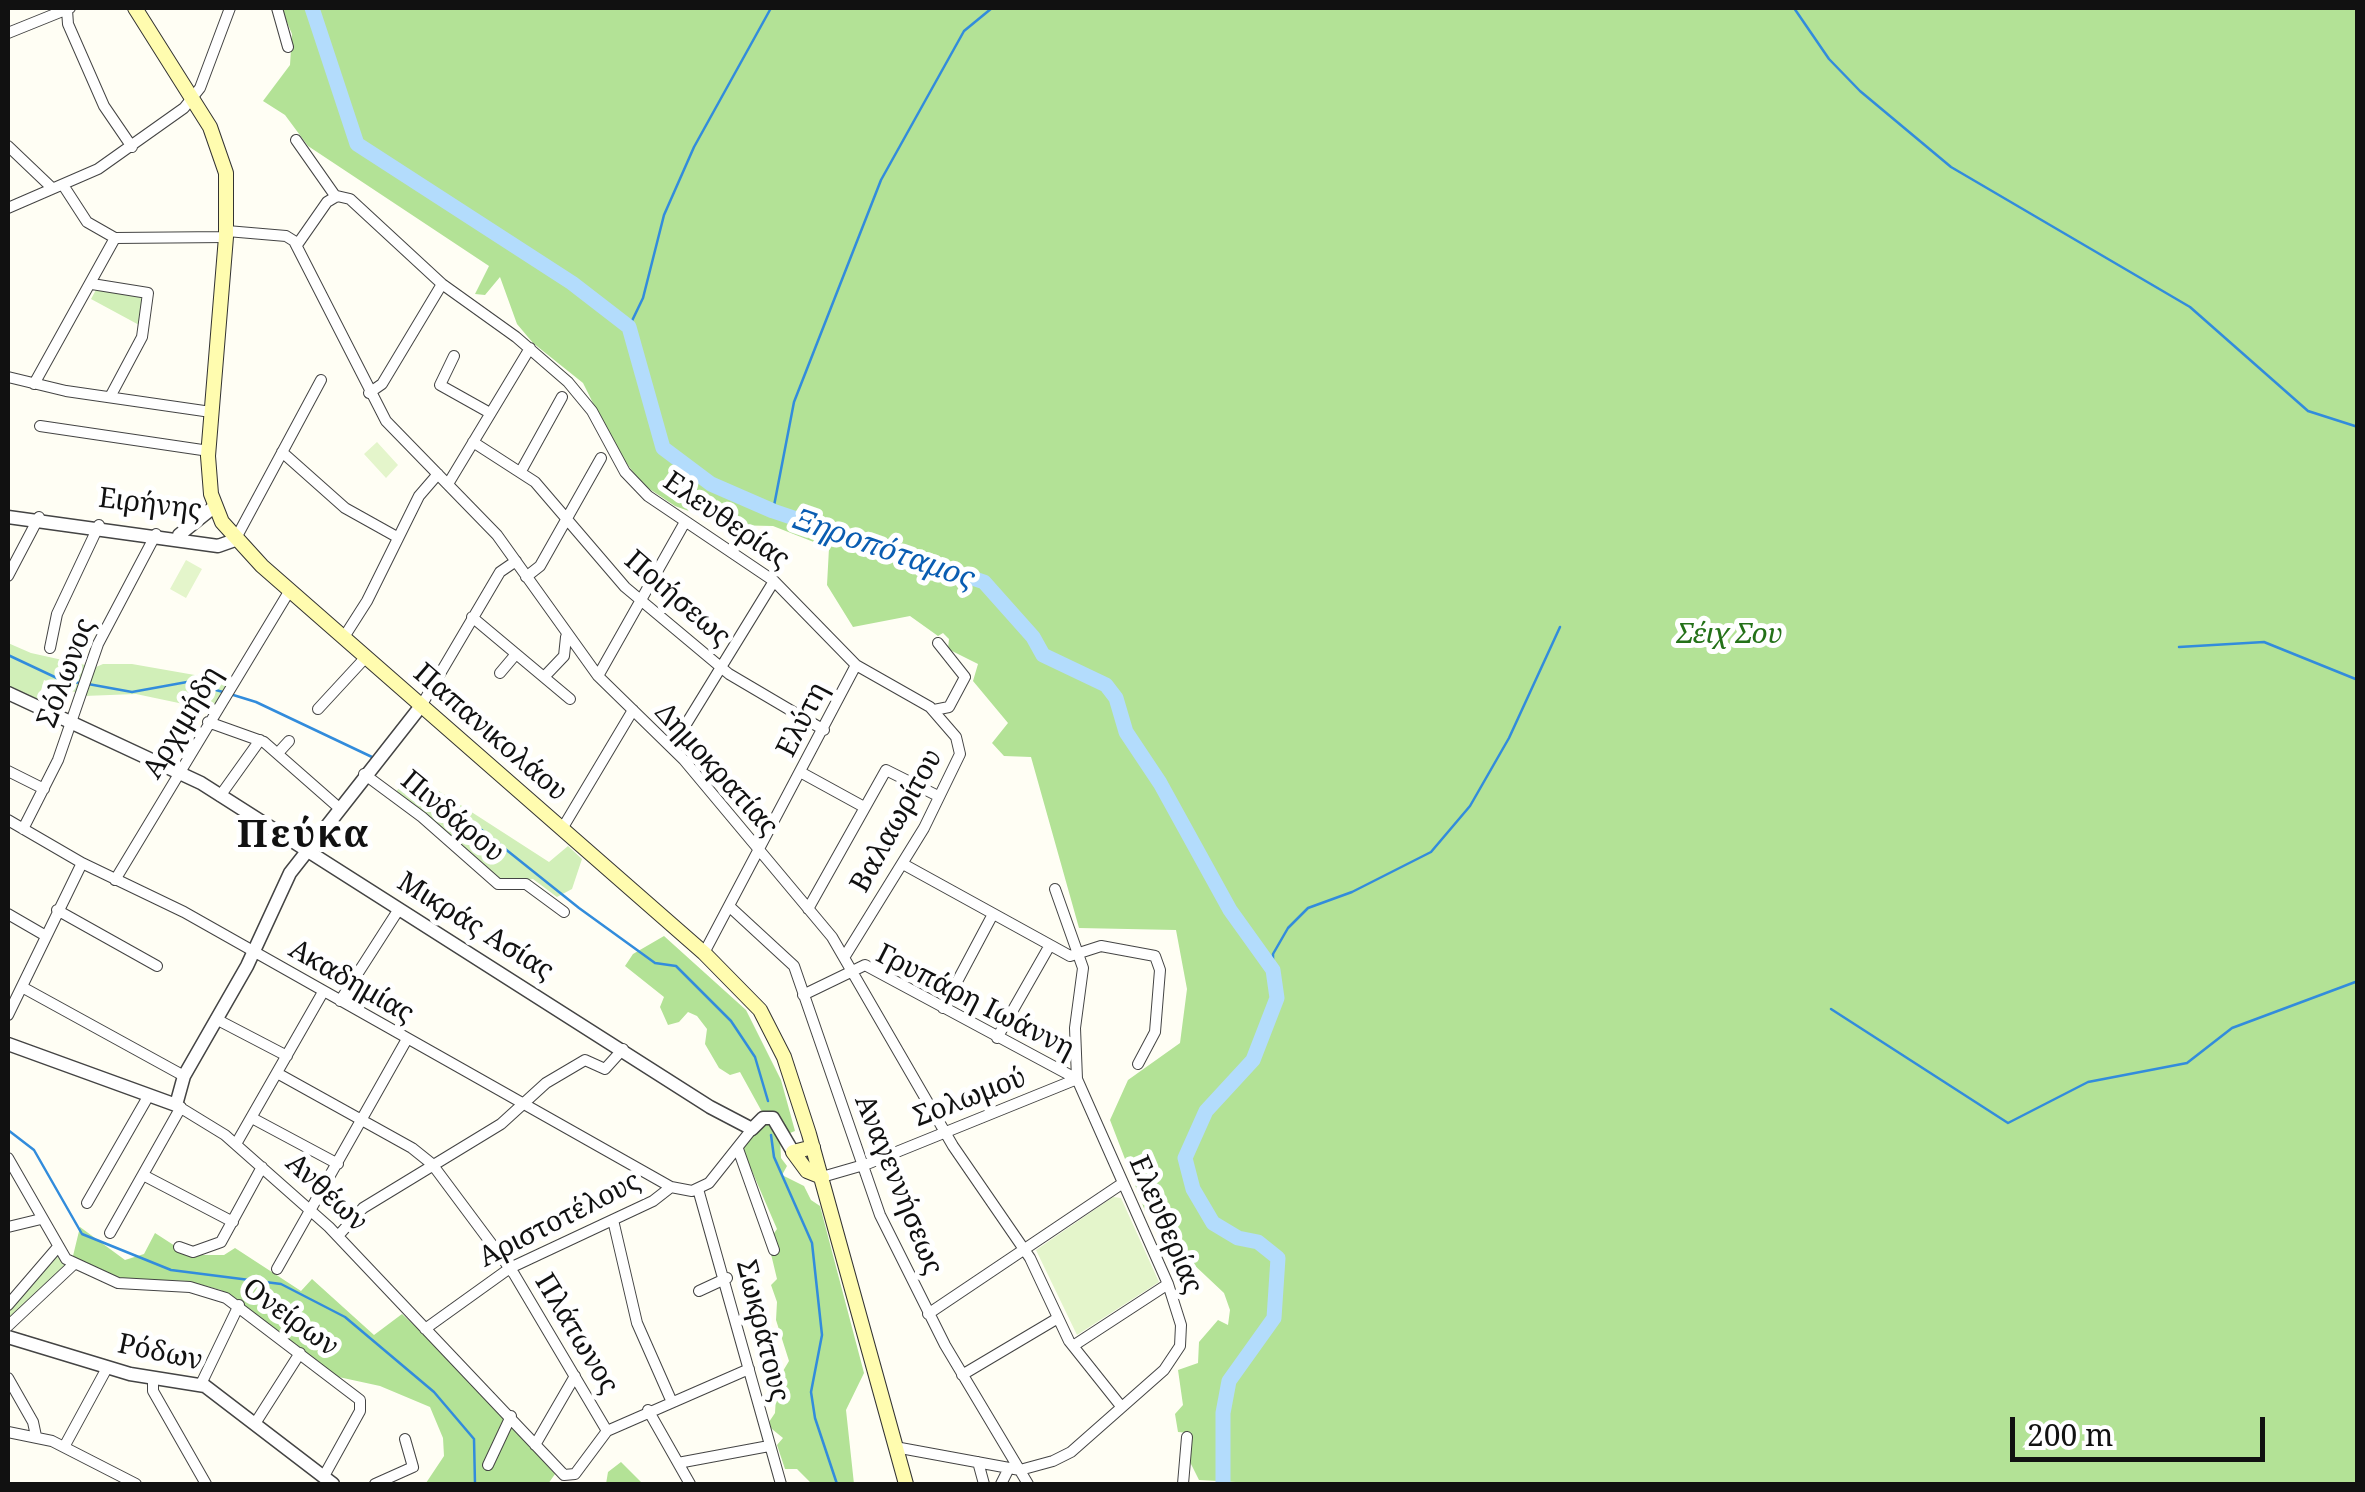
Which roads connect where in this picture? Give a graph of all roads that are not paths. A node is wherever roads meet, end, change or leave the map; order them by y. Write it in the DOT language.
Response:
graph roads {
  1 [pos="134,8"];
  2 [pos="230,8"];
  3 [pos="277,8"];
  4 [pos="69,9"];
  5 [pos="8,34"];
  6 [pos="288,46"];
  7 [pos="193,99"];
  8 [pos="296,140"];
  9 [pos="8,146"];
  10 [pos="132,147"];
  11 [pos="57,186"];
  12 [pos="336,197"];
  13 [pos="8,208"];
  14 [pos="227,234"];
  15 [pos="115,238"];
  16 [pos="297,245"];
  17 [pos="92,284"];
  18 [pos="442,284"];
  19 [pos="530,348"];
  20 [pos="454,356"];
  21 [pos="9,374"];
  22 [pos="321,380"];
  23 [pos="34,384"];
  24 [pos="370,393"];
  25 [pos="110,397"];
  26 [pos="562,397"];
  27 [pos="211,412"];
  28 [pos="490,413"];
  29 [pos="40,426"];
  30 [pos="473,442"];
  31 [pos="208,451"];
  32 [pos="282,452"];
  33 [pos="601,458"];
  34 [pos="521,471"];
  35 [pos="438,474"];
  36 [pos="448,484"];
  37 [pos="215,506"];
  38 [pos="8,514"];
  39 [pos="38,519"];
  40 [pos="567,520"];
  41 [pos="685,522"];
  42 [pos="98,527"];
  43 [pos="155,535"];
  44 [pos="179,535"];
  45 [pos="398,536"];
  46 [pos="235,540"];
  47 [pos="516,562"];
  48 [pos="8,576"];
  49 [pos="526,576"];
  50 [pos="774,580"];
  51 [pos="290,590"];
  52 [pos="641,601"];
  53 [pos="472,617"];
  54 [pos="566,635"];
  55 [pos="344,637"];
  56 [pos="938,642"];
  57 [pos="50,648"];
  58 [pos="516,654"];
  59 [pos="366,657"];
  60 [pos="856,665"];
  61 [pos="721,666"];
  62 [pos="500,672"];
  63 [pos="598,676"];
  64 [pos="544,677"];
  65 [pos="8,693"];
  66 [pos="570,700"];
  67 [pos="421,706"];
  68 [pos="318,708"];
  69 [pos="633,710"];
  70 [pos="934,710"];
  71 [pos="208,722"];
  72 [pos="72,723"];
  73 [pos="824,730"];
  74 [pos="260,740"];
  75 [pos="288,741"];
  76 [pos="672,746"];
  77 [pos="278,754"];
  78 [pos="8,771"];
  79 [pos="179,772"];
  80 [pos="364,774"];
  81 [pos="802,774"];
  82 [pos="44,789"];
  83 [pos="220,796"];
  84 [pos="938,796"];
  85 [pos="338,807"];
  86 [pos="864,807"];
  87 [pos="8,820"];
  88 [pos="22,829"];
  89 [pos="562,829"];
  90 [pos="304,852"];
  91 [pos="760,852"];
  92 [pos="82,863"];
  93 [pos="902,864"];
  94 [pos="115,880"];
  95 [pos="1055,890"];
  96 [pos="730,907"];
  97 [pos="398,909"];
  98 [pos="808,909"];
  99 [pos="57,910"];
  100 [pos="564,912"];
  101 [pos="8,914"];
  102 [pos="993,914"];
  103 [pos="46,936"];
  104 [pos="1050,944"];
  105 [pos="254,952"];
  106 [pos="704,953"];
  107 [pos="1080,954"];
  108 [pos="844,956"];
  109 [pos="157,966"];
  110 [pos="852,968"];
  111 [pos="22,987"];
  112 [pos="323,992"];
  113 [pos="803,996"];
  114 [pos="340,1001"];
  115 [pos="943,1008"];
  116 [pos="8,1015"];
  117 [pos="216,1019"];
  118 [pos="997,1038"];
  119 [pos="407,1040"];
  120 [pos="8,1044"];
  121 [pos="623,1049"];
  122 [pos="1074,1052"];
  123 [pos="286,1056"];
  124 [pos="1138,1064"];
  125 [pos="1060,1072"];
  126 [pos="277,1074"];
  127 [pos="184,1076"];
  128 [pos="1077,1079"];
  129 [pos="1053,1090"];
  130 [pos="149,1094"];
  131 [pos="522,1105"];
  132 [pos="179,1106"];
  133 [pos="252,1118"];
  134 [pos="361,1120"];
  135 [pos="752,1129"];
  136 [pos="944,1132"];
  137 [pos="236,1144"];
  138 [pos="738,1149"];
  139 [pos="8,1158"];
  140 [pos="797,1159"];
  141 [pos="817,1162"];
  142 [pos="338,1164"];
  143 [pos="432,1164"];
  144 [pos="862,1166"];
  145 [pos="262,1167"];
  146 [pos="144,1175"];
  147 [pos="1123,1183"];
  148 [pos="671,1187"];
  149 [pos="698,1189"];
  150 [pos="88,1203"];
  151 [pos="311,1211"];
  152 [pos="41,1219"];
  153 [pos="613,1220"];
  154 [pos="233,1222"];
  155 [pos="8,1228"];
  156 [pos="110,1233"];
  157 [pos="338,1236"];
  158 [pos="179,1247"];
  159 [pos="58,1248"];
  160 [pos="774,1250"];
  161 [pos="1025,1251"];
  162 [pos="74,1264"];
  163 [pos="510,1268"];
  164 [pos="278,1269"];
  165 [pos="726,1278"];
  166 [pos="1168,1284"];
  167 [pos="699,1292"];
  168 [pos="8,1304"];
  169 [pos="239,1306"];
  170 [pos="928,1314"];
  171 [pos="1058,1318"];
  172 [pos="8,1326"];
  173 [pos="425,1329"];
  174 [pos="8,1337"];
  175 [pos="1073,1346"];
  176 [pos="300,1353"];
  177 [pos="107,1368"];
  178 [pos="749,1369"];
  179 [pos="962,1375"];
  180 [pos="574,1376"];
  181 [pos="8,1378"];
  182 [pos="153,1378"];
  183 [pos="201,1384"];
  184 [pos="670,1400"];
  185 [pos="1120,1405"];
  186 [pos="648,1410"];
  187 [pos="511,1416"];
  188 [pos="256,1422"];
  189 [pos="607,1431"];
  190 [pos="8,1432"];
  191 [pos="36,1436"];
  192 [pos="1187,1437"];
  193 [pos="405,1439"];
  194 [pos="535,1445"];
  195 [pos="769,1446"];
  196 [pos="64,1447"];
  197 [pos="896,1447"];
  198 [pos="978,1462"];
  199 [pos="678,1463"];
  200 [pos="488,1465"];
  201 [pos="1014,1469"];
  202 [pos="328,1480"];
  203 [pos="136,1484"];
  204 [pos="206,1484"];
  205 [pos="375,1484"];
  206 [pos="690,1484"];
  207 [pos="781,1484"];
  208 [pos="906,1484"];
  209 [pos="984,1484"];
  210 [pos="1001,1484"];
  211 [pos="1028,1484"];
  212 [pos="1183,1484"];
  1 -- 7 [label="main road, Παπανικολάου"];
  2 -- 7 [label="street"];
  3 -- 6 [label="street"];
  4 -- 5 [label="street"];
  4 -- 10 [label="street"];
  7 -- 10 [label="street"];
  7 -- 14 [label="main road, Παπανικολάου"];
  8 -- 12 [label="street"];
  9 -- 11 [label="street"];
  10 -- 11 [label="street"];
  11 -- 13 [label="street"];
  11 -- 15 [label="street"];
  12 -- 16 [label="street"];
  12 -- 18 [label="street, Ελευθερίας"];
  14 -- 15 [label="street"];
  14 -- 16 [label="street"];
  14 -- 27 [label="main road, Παπανικολάου"];
  15 -- 17 [label="street"];
  16 -- 24 [label="street, Δημοκρατίας"];
  17 -- 23 [label="street"];
  17 -- 25 [label="street"];
  18 -- 19 [label="street, Ελευθερίας"];
  18 -- 24 [label="street"];
  19 -- 28 [label="street"];
  19 -- 41 [label="street, Ελευθερίας"];
  20 -- 28 [label="street"];
  21 -- 23 [label="street"];
  22 -- 32 [label="street"];
  23 -- 25 [label="street"];
  24 -- 35 [label="street, Δημοκρατίας"];
  25 -- 27 [label="street"];
  26 -- 34 [label="street"];
  27 -- 31 [label="main road, Παπανικολάου"];
  28 -- 30 [label="street"];
  29 -- 31 [label="street"];
  30 -- 34 [label="street, Ποιήσεως"];
  30 -- 36 [label="street"];
  31 -- 37 [label="main road, Παπανικολάου"];
  32 -- 45 [label="street"];
  32 -- 46 [label="street"];
  33 -- 40 [label="street"];
  34 -- 40 [label="street, Ποιήσεως"];
  35 -- 36 [label="street, Δημοκρατίας"];
  35 -- 45 [label="street"];
  36 -- 47 [label="street, Δημοκρατίας"];
  37 -- 44 [label="street"];
  37 -- 46 [label="main road, Παπανικολάου"];
  38 -- 39 [label="street, Ειρήνης"];
  39 -- 42 [label="street, Ειρήνης"];
  39 -- 48 [label="street"];
  40 -- 49 [label="street"];
  40 -- 52 [label="street, Ποιήσεως"];
  41 -- 50 [label="street, Ελευθερίας"];
  41 -- 52 [label="street"];
  42 -- 43 [label="street, Ειρήνης"];
  42 -- 57 [label="street"];
  43 -- 44 [label="street, Ειρήνης"];
  43 -- 46 [label="street, Ειρήνης"];
  43 -- 72 [label="street, Σόλωνος"];
  44 -- 46 [label="street, Ειρήνης"];
  45 -- 55 [label="street"];
  46 -- 51 [label="main road, Παπανικολάου"];
  47 -- 49 [label="street, Δημοκρατίας"];
  47 -- 53 [label="street"];
  49 -- 54 [label="street, Δημοκρατίας"];
  50 -- 60 [label="street, Ελευθερίας"];
  50 -- 61 [label="street"];
  51 -- 55 [label="main road, Παπανικολάου"];
  51 -- 71 [label="street, Αρχιμήδη"];
  52 -- 61 [label="street, Ποιήσεως"];
  52 -- 63 [label="street"];
  53 -- 58 [label="street"];
  53 -- 67 [label="street"];
  54 -- 63 [label="street, Δημοκρατίας"];
  54 -- 64 [label="street"];
  55 -- 59 [label="main road, Παπανικολάου"];
  56 -- 70 [label="street"];
  58 -- 62 [label="street"];
  58 -- 64 [label="street"];
  59 -- 67 [label="main road, Παπανικολάου"];
  59 -- 68 [label="street"];
  60 -- 70 [label="street, Ελευθερίας"];
  60 -- 73 [label="street, Ελύτη"];
  61 -- 73 [label="street, Ποιήσεως"];
  61 -- 76 [label="street"];
  63 -- 69 [label="street, Δημοκρατίας"];
  64 -- 66 [label="street"];
  65 -- 72 [label="street, Μικράς Ασίας"];
  67 -- 80 [label="street"];
  67 -- 89 [label="main road, Παπανικολάου"];
  69 -- 76 [label="street, Δημοκρατίας"];
  69 -- 89 [label="street"];
  70 -- 84 [label="street, Βαλαωρίτου"];
  71 -- 74 [label="street"];
  71 -- 79 [label="street, Αρχιμήδη"];
  72 -- 79 [label="street, Μικράς Ασίας"];
  72 -- 82 [label="street, Σόλωνος"];
  73 -- 81 [label="street, Ελύτη"];
  74 -- 77 [label="street"];
  74 -- 83 [label="street"];
  75 -- 77 [label="street"];
  76 -- 91 [label="street, Δημοκρατίας"];
  77 -- 85 [label="street"];
  78 -- 82 [label="street"];
  79 -- 83 [label="street, Μικράς Ασίας"];
  79 -- 94 [label="street, Αρχιμήδη"];
  80 -- 85 [label="street"];
  80 -- 100 [label="street, Πινδάρου"];
  81 -- 86 [label="street"];
  81 -- 91 [label="street, Ελύτη"];
  82 -- 88 [label="street, Σόλωνος"];
  83 -- 90 [label="street, Μικράς Ασίας"];
  84 -- 86 [label="street"];
  84 -- 93 [label="street, Βαλαωρίτου"];
  85 -- 90 [label="street"];
  86 -- 98 [label="street"];
  87 -- 88 [label="street, Ακαδημίας"];
  88 -- 92 [label="street, Ακαδημίας"];
  89 -- 106 [label="main road, Παπανικολάου"];
  90 -- 97 [label="street, Μικράς Ασίας"];
  90 -- 105 [label="street"];
  91 -- 96 [label="street, Ελύτη"];
  91 -- 98 [label="street, Δημοκρατίας"];
  92 -- 94 [label="street, Ακαδημίας"];
  92 -- 99 [label="street"];
  93 -- 102 [label="street"];
  93 -- 108 [label="street, Βαλαωρίτου"];
  94 -- 105 [label="street, Ακαδημίας"];
  95 -- 107 [label="street, Ελευθερίας"];
  96 -- 106 [label="street, Ελύτη"];
  96 -- 113 [label="street, Αναγεννήσεως"];
  97 -- 114 [label="street"];
  97 -- 121 [label="street, Μικράς Ασίας"];
  98 -- 108 [label="street, Δημοκρατίας"];
  99 -- 103 [label="street"];
  99 -- 109 [label="street"];
  101 -- 103 [label="street"];
  102 -- 104 [label="street"];
  102 -- 115 [label="street"];
  103 -- 111 [label="street"];
  104 -- 107 [label="street"];
  104 -- 118 [label="street"];
  105 -- 112 [label="street, Ακαδημίας"];
  105 -- 117 [label="street"];
  106 -- 141 [label="main road, Παπανικολάου"];
  107 -- 122 [label="street, Ελευθερίας"];
  107 -- 124 [label="street"];
  108 -- 110 [label="street, Δημοκρατίας"];
  110 -- 113 [label="street"];
  110 -- 115 [label="street, Γρυπάρη Ιωάννη"];
  110 -- 136 [label="street, Δημοκρατίας"];
  111 -- 116 [label="street"];
  111 -- 127 [label="street"];
  112 -- 114 [label="street, Ακαδημίας"];
  112 -- 123 [label="street"];
  113 -- 144 [label="street, Αναγεννήσεως"];
  114 -- 119 [label="street, Ακαδημίας"];
  115 -- 118 [label="street, Γρυπάρη Ιωάννη"];
  117 -- 123 [label="street"];
  117 -- 127 [label="street"];
  118 -- 125 [label="street, Γρυπάρη Ιωάννη"];
  119 -- 131 [label="street, Ακαδημίας"];
  119 -- 134 [label="street"];
  120 -- 130 [label="street, Ανθέων"];
  121 -- 131 [label="street"];
  121 -- 135 [label="street, Μικράς Ασίας"];
  122 -- 125 [label="street"];
  122 -- 128 [label="street, Ελευθερίας"];
  123 -- 126 [label="street"];
  125 -- 128 [label="street, Γρυπάρη Ιωάννη"];
  125 -- 129 [label="street"];
  126 -- 133 [label="street"];
  126 -- 134 [label="street, Πλάτωνος"];
  127 -- 132 [label="street"];
  128 -- 129 [label="street, Σολωμού"];
  128 -- 147 [label="street, Ελευθερίας"];
  129 -- 136 [label="street, Σολωμού"];
  130 -- 132 [label="street, Ανθέων"];
  130 -- 150 [label="street"];
  131 -- 143 [label="street"];
  131 -- 148 [label="street, Ακαδημίας"];
  132 -- 137 [label="street, Ανθέων"];
  132 -- 146 [label="street"];
  133 -- 137 [label="street"];
  133 -- 142 [label="street"];
  134 -- 142 [label="street"];
  134 -- 143 [label="street, Πλάτωνος"];
  135 -- 138 [label="street"];
  135 -- 140 [label="street"];
  136 -- 144 [label="street, Σολωμού"];
  136 -- 161 [label="street, Δημοκρατίας"];
  137 -- 145 [label="street, Ανθέων"];
  138 -- 149 [label="street"];
  138 -- 160 [label="street"];
  139 -- 152 [label="street, Ονείρων"];
  140 -- 141 [label="main road"];
  140 -- 141 [label="main road"];
  141 -- 144 [label="street, Σολωμού"];
  141 -- 197 [label="main road, Παπανικολάου"];
  142 -- 151 [label="street"];
  143 -- 157 [label="street"];
  143 -- 163 [label="street, Πλάτωνος"];
  144 -- 170 [label="street, Αναγεννήσεως"];
  145 -- 151 [label="street, Ανθέων"];
  145 -- 154 [label="street"];
  146 -- 154 [label="street"];
  146 -- 156 [label="street"];
  147 -- 161 [label="street"];
  147 -- 166 [label="street, Ελευθερίας"];
  148 -- 149 [label="street, Αριστοτέλους"];
  148 -- 153 [label="street, Αριστοτέλους"];
  149 -- 165 [label="street, Σωκράτους"];
  151 -- 157 [label="street, Ανθέων"];
  151 -- 164 [label="street"];
  152 -- 155 [label="street"];
  152 -- 159 [label="street, Ονείρων"];
  153 -- 163 [label="street, Αριστοτέλους"];
  153 -- 184 [label="street"];
  154 -- 158 [label="street"];
  157 -- 173 [label="street, Ανθέων"];
  159 -- 162 [label="street, Ονείρων"];
  159 -- 168 [label="street"];
  161 -- 170 [label="street"];
  161 -- 171 [label="street, Δημοκρατίας"];
  162 -- 169 [label="street, Ονείρων"];
  162 -- 172 [label="street"];
  163 -- 173 [label="street, Αριστοτέλους"];
  163 -- 180 [label="street, Πλάτωνος"];
  165 -- 167 [label="street"];
  165 -- 178 [label="street, Σωκράτους"];
  166 -- 175 [label="street"];
  166 -- 185 [label="street, Ελευθερίας"];
  169 -- 176 [label="street, Ονείρων"];
  169 -- 183 [label="street"];
  170 -- 179 [label="street, Αναγεννήσεως"];
  171 -- 175 [label="street, Δημοκρατίας"];
  171 -- 179 [label="street"];
  173 -- 187 [label="street, Ανθέων"];
  174 -- 177 [label="street, Ρόδων"];
  175 -- 185 [label="street, Δημοκρατίας"];
  176 -- 188 [label="street"];
  176 -- 202 [label="street, Ονείρων"];
  177 -- 182 [label="street, Ρόδων"];
  177 -- 196 [label="street"];
  178 -- 184 [label="street"];
  178 -- 195 [label="street, Σωκράτους"];
  179 -- 201 [label="street, Αναγεννήσεως"];
  180 -- 189 [label="street, Πλάτωνος"];
  180 -- 194 [label="street"];
  181 -- 191 [label="street"];
  182 -- 183 [label="street, Ρόδων"];
  182 -- 204 [label="street"];
  183 -- 188 [label="street, Ρόδων"];
  184 -- 186 [label="street"];
  185 -- 201 [label="street"];
  186 -- 189 [label="street"];
  186 -- 199 [label="street"];
  187 -- 194 [label="street, Ανθέων"];
  187 -- 200 [label="street"];
  188 -- 202 [label="street, Ρόδων"];
  189 -- 194 [label="street, Ανθέων"];
  190 -- 191 [label="street"];
  191 -- 196 [label="street"];
  192 -- 212 [label="street"];
  193 -- 205 [label="street"];
  195 -- 199 [label="street"];
  195 -- 207 [label="street, Σωκράτους"];
  196 -- 203 [label="street"];
  197 -- 198 [label="street"];
  197 -- 208 [label="main road, Παπανικολάου"];
  198 -- 201 [label="street"];
  198 -- 209 [label="street"];
  199 -- 206 [label="street"];
  201 -- 210 [label="street"];
  201 -- 211 [label="street, Αναγεννήσεως"];
}
